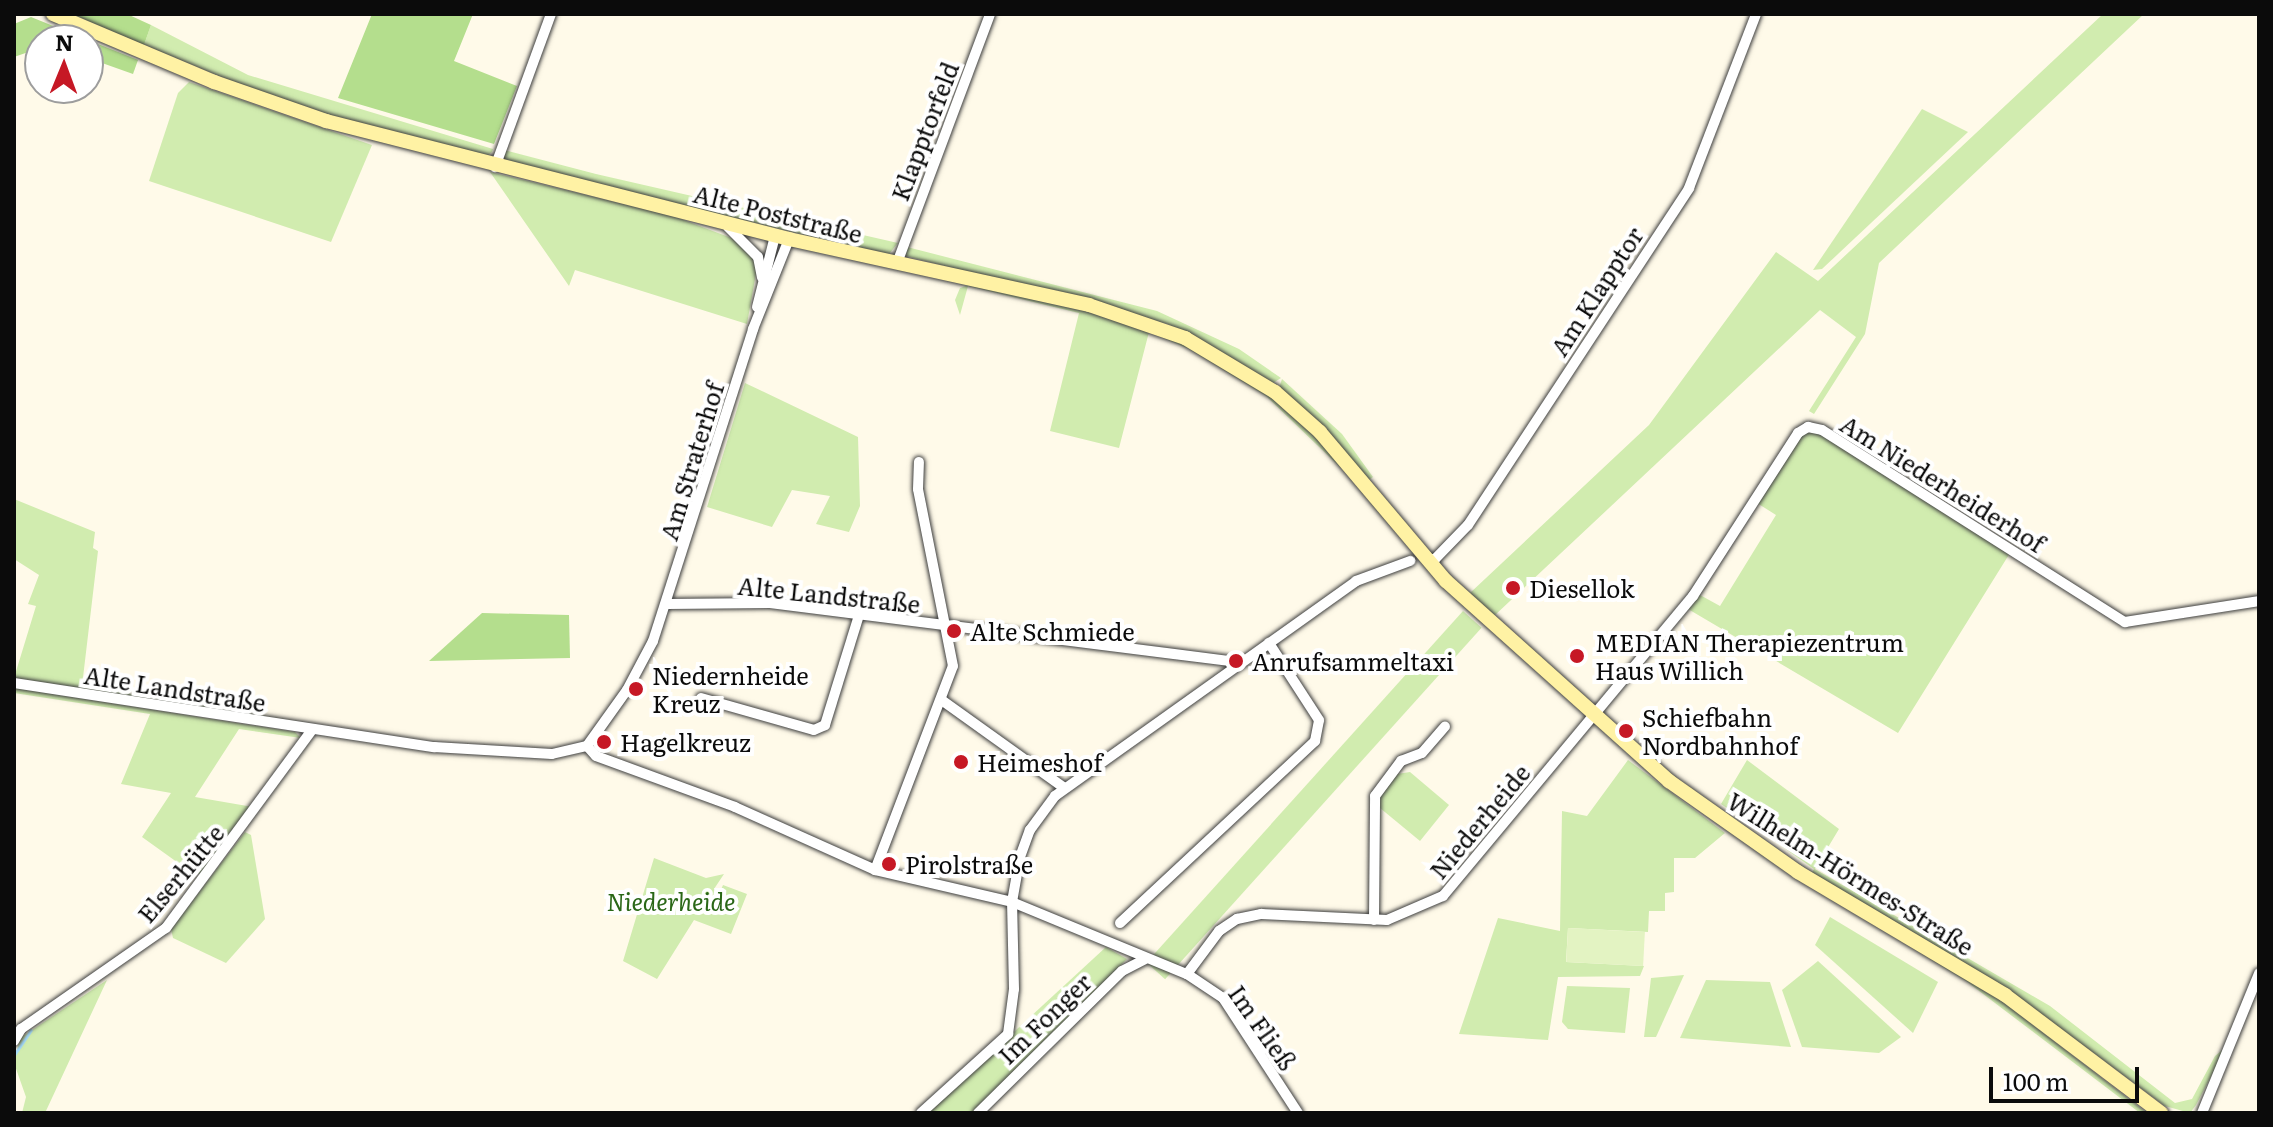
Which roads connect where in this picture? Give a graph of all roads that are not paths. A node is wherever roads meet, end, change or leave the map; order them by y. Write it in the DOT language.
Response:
graph roads {
  1 [pos="53,14"];
  2 [pos="551,14"];
  3 [pos="990,14"];
  4 [pos="1756,14"];
  5 [pos="495,167"];
  6 [pos="696,216"];
  7 [pos="782,237"];
  8 [pos="897,263"];
  9 [pos="762,278"];
  10 [pos="753,329"];
  11 [pos="919,462"];
  12 [pos="1417,560"];
  13 [pos="2259,601"];
  14 [pos="667,604"];
  15 [pos="859,615"];
  16 [pos="946,626"];
  17 [pos="1269,643"];
  18 [pos="1240,662"];
  19 [pos="14,683"];
  20 [pos="701,698"];
  21 [pos="943,701"];
  22 [pos="1593,716"];
  23 [pos="1445,727"];
  24 [pos="311,731"];
  25 [pos="587,746"];
  26 [pos="1063,787"];
  27 [pos="875,870"];
  28 [pos="1012,902"];
  29 [pos="1374,920"];
  30 [pos="1120,923"];
  31 [pos="1144,960"];
  32 [pos="2259,973"];
  33 [pos="1187,974"];
  34 [pos="14,1041"];
  35 [pos="921,1113"];
  36 [pos="978,1113"];
  37 [pos="1298,1113"];
  38 [pos="2161,1113"];
  39 [pos="2202,1113"];
  1 -- 5 [label="street, Alte Poststraße"];
  2 -- 5 [label="street"];
  3 -- 8 [label="street, Klapptorfeld"];
  4 -- 12 [label="street, Am Klapptor"];
  5 -- 6 [label="street, Alte Poststraße"];
  6 -- 7 [label="street, Alte Poststraße"];
  6 -- 9 [label="street"];
  7 -- 8 [label="street, Alte Poststraße"];
  7 -- 9 [label="street, Am Straterhof"];
  7 -- 10 [label="street, Am Straterhof"];
  8 -- 12 [label="street, Alte Poststraße"];
  9 -- 10 [label="street, Am Straterhof"];
  10 -- 14 [label="street, Am Straterhof"];
  11 -- 16 [label="street"];
  12 -- 17 [label="street"];
  12 -- 22 [label="street, Wilhelm-Hörmes-Straße"];
  13 -- 22 [label="street, Am Niederheiderhof"];
  14 -- 15 [label="street, Alte Landstraße"];
  14 -- 25 [label="street"];
  15 -- 16 [label="street, Alte Landstraße"];
  15 -- 20 [label="street"];
  16 -- 18 [label="street, Alte Landstraße"];
  16 -- 21 [label="street"];
  17 -- 18 [label="street"];
  17 -- 30 [label="street"];
  18 -- 26 [label="street"];
  19 -- 24 [label="street, Alte Landstraße"];
  21 -- 26 [label="street"];
  21 -- 27 [label="street"];
  22 -- 29 [label="street, Niederheide"];
  22 -- 38 [label="street, Wilhelm-Hörmes-Straße"];
  23 -- 29 [label="street"];
  24 -- 25 [label="street, Alte Landstraße"];
  24 -- 34 [label="street, Elserhütte"];
  25 -- 27 [label="street"];
  26 -- 28 [label="street"];
  27 -- 28 [label="street"];
  28 -- 31 [label="street"];
  28 -- 35 [label="street"];
  29 -- 33 [label="street, Niederheide"];
  31 -- 33 [label="street"];
  31 -- 36 [label="street, Im Fonger"];
  32 -- 39 [label="street"];
  33 -- 37 [label="street, Im Fließ"];
}
